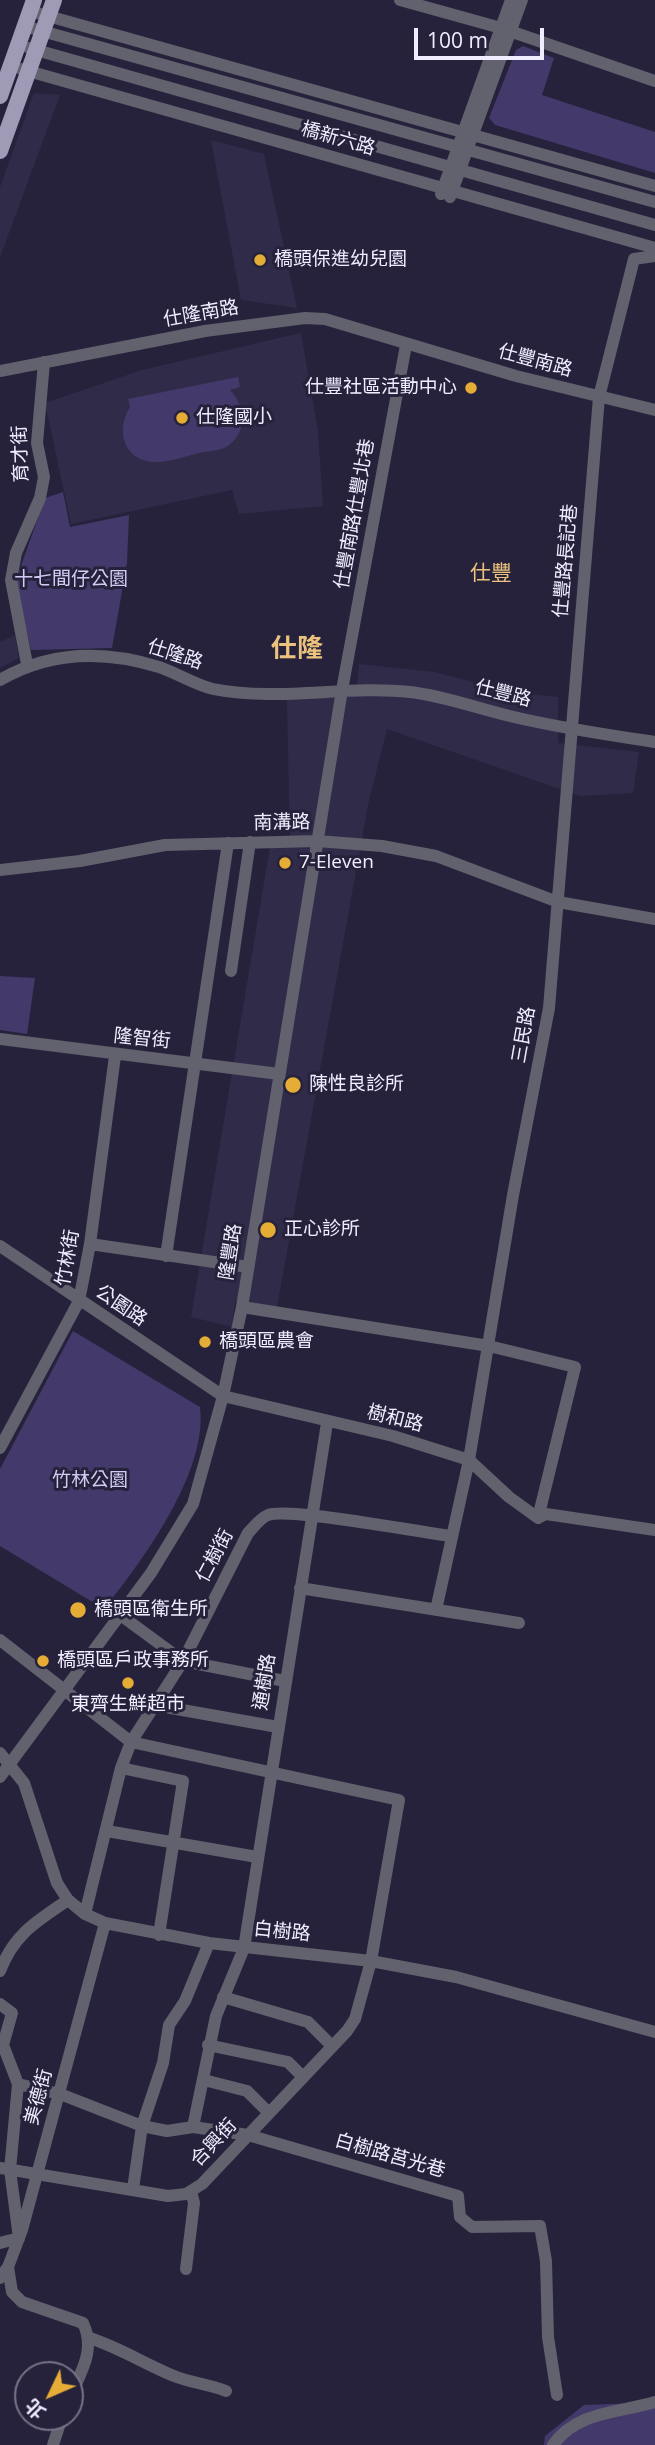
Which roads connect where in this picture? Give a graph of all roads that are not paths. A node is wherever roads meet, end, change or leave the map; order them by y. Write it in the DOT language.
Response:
graph roads {
  1 [pos="54,0"];
  2 [pos="400,0"];
  3 [pos="512,0"];
  4 [pos="522,0"];
  5 [pos="29,12"];
  6 [pos="44,24"];
  7 [pos="506,29"];
  8 [pos="17,45"];
  9 [pos="34,50"];
  10 [pos="11,66"];
  11 [pos="28,71"];
  12 [pos="655,81"];
  13 [pos="0,96"];
  14 [pos="467,133"];
  15 [pos="461,148"];
  16 [pos="0,151"];
  17 [pos="454,168"];
  18 [pos="655,186"];
  19 [pos="446,193"];
  20 [pos="655,202"];
  21 [pos="655,225"];
  22 [pos="655,248"];
  23 [pos="655,256"];
  24 [pos="406,345"];
  25 [pos="44,362"];
  26 [pos="0,371"];
  27 [pos="599,397"];
  28 [pos="655,410"];
  29 [pos="27,664"];
  30 [pos="0,680"];
  31 [pos="342,690"];
  32 [pos="570,728"];
  33 [pos="655,742"];
  34 [pos="317,841"];
  35 [pos="250,842"];
  36 [pos="228,843"];
  37 [pos="0,870"];
  38 [pos="558,902"];
  39 [pos="655,919"];
  40 [pos="231,971"];
  41 [pos="0,1039"];
  42 [pos="115,1056"];
  43 [pos="195,1063"];
  44 [pos="279,1074"];
  45 [pos="90,1244"];
  46 [pos="0,1246"];
  47 [pos="166,1256"];
  48 [pos="248,1267"];
  49 [pos="79,1301"];
  50 [pos="242,1307"];
  51 [pos="489,1346"];
  52 [pos="223,1396"];
  53 [pos="327,1423"];
  54 [pos="0,1448"];
  55 [pos="469,1460"];
  56 [pos="312,1516"];
  57 [pos="538,1518"];
  58 [pos="655,1530"];
  59 [pos="450,1536"];
  60 [pos="300,1588"];
  61 [pos="436,1610"];
  62 [pos="119,1614"];
  63 [pos="519,1623"];
  64 [pos="0,1640"];
  65 [pos="183,1661"];
  66 [pos="285,1681"];
  67 [pos="64,1689"];
  68 [pos="154,1705"];
  69 [pos="278,1727"];
  70 [pos="131,1742"];
  71 [pos="0,1753"];
  72 [pos="10,1764"];
  73 [pos="121,1768"];
  74 [pos="271,1771"];
  75 [pos="0,1777"];
  76 [pos="107,1831"];
  77 [pos="173,1842"];
  78 [pos="257,1857"];
  79 [pos="68,1900"];
  80 [pos="85,1914"];
  81 [pos="105,1923"];
  82 [pos="159,1935"];
  83 [pos="209,1943"];
  84 [pos="244,1948"];
  85 [pos="371,1961"];
  86 [pos="0,1971"];
  87 [pos="223,1997"];
  88 [pos="0,2004"];
  89 [pos="655,2032"];
  90 [pos="208,2045"];
  91 [pos="331,2045"];
  92 [pos="303,2077"];
  93 [pos="204,2080"];
  94 [pos="18,2084"];
  95 [pos="60,2094"];
  96 [pos="268,2112"];
  97 [pos="142,2126"];
  98 [pos="193,2127"];
  99 [pos="247,2135"];
  100 [pos="5,2169"];
  101 [pos="38,2175"];
  102 [pos="133,2189"];
  103 [pos="191,2191"];
  104 [pos="19,2238"];
  105 [pos="0,2243"];
  106 [pos="186,2269"];
  107 [pos="4,2273"];
  108 [pos="90,2338"];
  109 [pos="84,2364"];
  110 [pos="226,2391"];
  111 [pos="557,2395"];
  112 [pos="655,2402"];
  113 [pos="553,2445"];
  1 -- 6 [label="main road"];
  2 -- 7 [label="street"];
  3 -- 7 [label="street"];
  4 -- 7 [label="street"];
  5 -- 6 [label="street, 橋新六路"];
  5 -- 8 [label="main road"];
  6 -- 9 [label="main road"];
  6 -- 14 [label="street, 橋新六路"];
  6 -- 15 [label="street, 橋新六路"];
  7 -- 12 [label="street"];
  7 -- 14 [label="street"];
  8 -- 9 [label="street, 橋新六路"];
  8 -- 10 [label="main road"];
  9 -- 11 [label="main road"];
  9 -- 17 [label="street, 橋新六路"];
  10 -- 11 [label="street, 橋新六路"];
  10 -- 13 [label="main road"];
  11 -- 16 [label="main road"];
  11 -- 19 [label="street, 橋新六路"];
  14 -- 15 [label="street"];
  14 -- 18 [label="street, 橋新六路"];
  15 -- 17 [label="street"];
  15 -- 20 [label="street, 橋新六路"];
  17 -- 19 [label="street"];
  17 -- 21 [label="street, 橋新六路"];
  19 -- 22 [label="street, 橋新六路"];
  23 -- 27 [label="street, 仕豐路長記巷"];
  24 -- 25 [label="street, 仕隆南路"];
  24 -- 27 [label="street, 仕豐南路"];
  24 -- 31 [label="street, 仕豐南路仕豐北巷"];
  25 -- 26 [label="street, 仕隆南路"];
  25 -- 29 [label="street, 育才街"];
  27 -- 28 [label="street, 仕豐南路"];
  27 -- 32 [label="street, 仕豐路長記巷"];
  29 -- 30 [label="street, 仕隆路"];
  29 -- 31 [label="street, 仕隆路"];
  31 -- 32 [label="street, 仕豐路"];
  31 -- 34 [label="street, 隆豐路"];
  32 -- 33 [label="street, 仕豐路"];
  32 -- 38 [label="street, 三民路"];
  34 -- 35 [label="street, 南溝路"];
  34 -- 38 [label="street, 南溝路"];
  34 -- 44 [label="street, 隆豐路"];
  35 -- 36 [label="street, 南溝路"];
  35 -- 40 [label="street"];
  36 -- 37 [label="street, 南溝路"];
  36 -- 43 [label="street"];
  38 -- 39 [label="street, 南溝路"];
  38 -- 51 [label="street, 三民路"];
  41 -- 42 [label="street, 隆智街"];
  42 -- 43 [label="street, 隆智街"];
  42 -- 45 [label="street, 竹林街"];
  43 -- 44 [label="street, 隆智街"];
  43 -- 47 [label="street"];
  44 -- 48 [label="street, 隆豐路"];
  45 -- 47 [label="street"];
  45 -- 49 [label="street, 竹林街"];
  46 -- 49 [label="street, 公園路"];
  47 -- 48 [label="street"];
  48 -- 50 [label="street, 隆豐路"];
  49 -- 52 [label="street, 公園路"];
  49 -- 54 [label="street, 竹林街"];
  50 -- 51 [label="street"];
  50 -- 52 [label="street, 隆豐路"];
  51 -- 55 [label="street, 三民路"];
  51 -- 57 [label="street"];
  52 -- 53 [label="street, 樹和路"];
  52 -- 62 [label="street, 隆豐路"];
  53 -- 55 [label="street, 樹和路"];
  53 -- 56 [label="street, 通樹路"];
  55 -- 57 [label="street, 樹和路"];
  55 -- 59 [label="street, 三民路"];
  56 -- 59 [label="street, 仁樹街"];
  56 -- 60 [label="street, 通樹路"];
  56 -- 65 [label="street, 仁樹街"];
  57 -- 58 [label="street"];
  59 -- 61 [label="street, 三民路"];
  60 -- 61 [label="street"];
  60 -- 66 [label="street, 通樹路"];
  61 -- 63 [label="street"];
  62 -- 65 [label="street"];
  62 -- 67 [label="street, 隆豐路"];
  64 -- 67 [label="street"];
  65 -- 66 [label="street"];
  65 -- 68 [label="street, 仁樹街"];
  66 -- 69 [label="street, 通樹路"];
  67 -- 70 [label="street"];
  67 -- 72 [label="street, 隆豐路"];
  68 -- 69 [label="street"];
  68 -- 70 [label="street, 仁樹街"];
  69 -- 74 [label="street, 通樹路"];
  70 -- 73 [label="street, 仁樹街"];
  70 -- 74 [label="street"];
  71 -- 72 [label="street, 白樹路"];
  72 -- 75 [label="street, 隆豐路"];
  72 -- 79 [label="street, 白樹路"];
  73 -- 76 [label="street, 仁樹街"];
  73 -- 77 [label="street"];
  74 -- 78 [label="street, 通樹路"];
  74 -- 85 [label="street, 合興街"];
  76 -- 77 [label="street"];
  76 -- 80 [label="street, 仁樹街"];
  77 -- 78 [label="street"];
  77 -- 82 [label="street"];
  78 -- 84 [label="street, 通樹路"];
  79 -- 80 [label="street, 白樹路"];
  79 -- 86 [label="street"];
  80 -- 81 [label="street, 白樹路"];
  81 -- 82 [label="street, 白樹路"];
  81 -- 95 [label="street, 美德街"];
  82 -- 83 [label="street, 白樹路"];
  83 -- 84 [label="street, 白樹路"];
  83 -- 97 [label="street"];
  84 -- 85 [label="street, 白樹路"];
  84 -- 87 [label="street, 通樹路"];
  85 -- 89 [label="street, 白樹路"];
  85 -- 91 [label="street, 合興街"];
  87 -- 90 [label="street, 通樹路"];
  87 -- 91 [label="street"];
  88 -- 94 [label="street"];
  90 -- 92 [label="street"];
  90 -- 93 [label="street, 通樹路"];
  91 -- 92 [label="street, 合興街"];
  92 -- 96 [label="street, 合興街"];
  93 -- 96 [label="street"];
  93 -- 98 [label="street, 通樹路"];
  94 -- 95 [label="street"];
  94 -- 100 [label="street"];
  95 -- 97 [label="street"];
  95 -- 101 [label="street, 美德街"];
  96 -- 99 [label="street, 合興街"];
  97 -- 98 [label="street"];
  97 -- 102 [label="street"];
  98 -- 99 [label="street"];
  99 -- 103 [label="street, 合興街"];
  99 -- 111 [label="street, 白樹路莒光巷"];
  100 -- 101 [label="street, 合興街"];
  100 -- 104 [label="street"];
  101 -- 102 [label="street, 合興街"];
  101 -- 104 [label="street, 美德街"];
  102 -- 103 [label="street, 合興街"];
  103 -- 106 [label="street"];
  104 -- 105 [label="street"];
  104 -- 107 [label="street, 美德街"];
  107 -- 108 [label="street"];
  108 -- 109 [label="street"];
  108 -- 110 [label="street"];
  112 -- 113 [label="street"];
}
